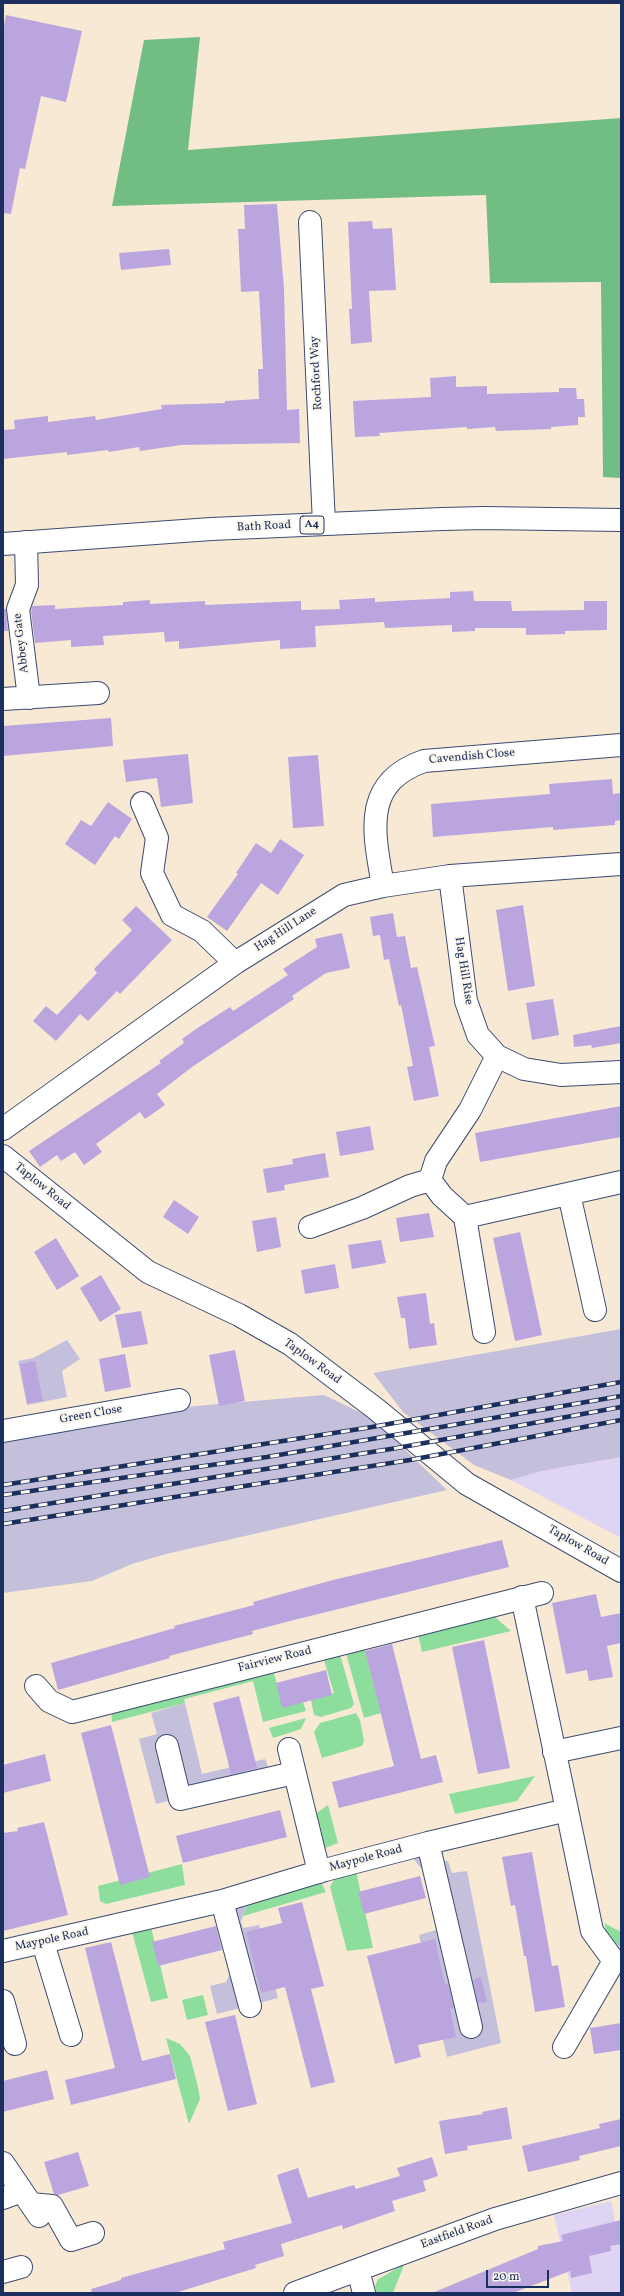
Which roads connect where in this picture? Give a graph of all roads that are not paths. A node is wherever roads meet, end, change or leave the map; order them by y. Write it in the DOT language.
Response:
graph roads {
  1 [pos="310,222"];
  2 [pos="621,520"];
  3 [pos="324,524"];
  4 [pos="26,542"];
  5 [pos="3,544"];
  6 [pos="98,693"];
  7 [pos="29,698"];
  8 [pos="3,699"];
  9 [pos="621,745"];
  10 [pos="142,803"];
  11 [pos="621,864"];
  12 [pos="450,876"];
  13 [pos="383,886"];
  14 [pos="235,963"];
  15 [pos="497,1056"];
  16 [pos="621,1072"];
  17 [pos="3,1129"];
  18 [pos="3,1156"];
  19 [pos="430,1180"];
  20 [pos="621,1182"];
  21 [pos="569,1194"];
  22 [pos="464,1217"];
  23 [pos="310,1227"];
  24 [pos="595,1310"];
  25 [pos="484,1332"];
  26 [pos="179,1400"];
  27 [pos="3,1431"];
  28 [pos="621,1571"];
  29 [pos="36,1686"];
  30 [pos="621,1738"];
  31 [pos="167,1746"];
  32 [pos="289,1749"];
  33 [pos="554,1752"];
  34 [pos="294,1773"];
  35 [pos="566,1810"];
  36 [pos="428,1843"];
  37 [pos="319,1872"];
  38 [pos="222,1901"];
  39 [pos="43,1943"];
  40 [pos="3,1951"];
  41 [pos="618,1961"];
  42 [pos="3,2001"];
  43 [pos="250,2006"];
  44 [pos="472,2027"];
  45 [pos="71,2035"];
  46 [pos="15,2044"];
  47 [pos="564,2047"];
  48 [pos="3,2163"];
  49 [pos="621,2183"];
  50 [pos="24,2203"];
  51 [pos="93,2233"];
  52 [pos="358,2270"];
  53 [pos="295,2293"];
  54 [pos="364,2293"];
  1 -- 3 [label="street, Rochford Way"];
  2 -- 3 [label="street, Bath Road / A4"];
  3 -- 4 [label="street, Bath Road / A4"];
  4 -- 5 [label="street, Bath Road / A4"];
  4 -- 7 [label="street, Abbey Gate"];
  6 -- 7 [label="street"];
  7 -- 8 [label="street"];
  9 -- 13 [label="street, Cavendish Close"];
  10 -- 14 [label="street"];
  11 -- 12 [label="street, Hag Hill Lane"];
  12 -- 13 [label="street, Hag Hill Lane"];
  12 -- 15 [label="street, Hag Hill Rise"];
  13 -- 14 [label="street, Hag Hill Lane"];
  14 -- 17 [label="street, Hag Hill Lane"];
  15 -- 16 [label="street, Hag Hill Rise"];
  15 -- 19 [label="street"];
  18 -- 28 [label="street, Taplow Road"];
  19 -- 22 [label="street"];
  19 -- 23 [label="street"];
  20 -- 21 [label="street"];
  21 -- 22 [label="street"];
  21 -- 24 [label="street"];
  22 -- 25 [label="street"];
  26 -- 27 [label="street, Green Close"];
  29 -- 33 [label="street, Fairview Road"];
  30 -- 33 [label="street"];
  31 -- 34 [label="street"];
  32 -- 34 [label="street"];
  33 -- 35 [label="street, Fairview Road"];
  34 -- 37 [label="street"];
  35 -- 36 [label="street, Maypole Road"];
  35 -- 41 [label="street"];
  36 -- 37 [label="street, Maypole Road"];
  36 -- 44 [label="street"];
  37 -- 38 [label="street, Maypole Road"];
  38 -- 39 [label="street, Maypole Road"];
  38 -- 43 [label="street"];
  39 -- 40 [label="street, Maypole Road"];
  39 -- 45 [label="street"];
  41 -- 47 [label="street"];
  42 -- 46 [label="street"];
  48 -- 50 [label="street"];
  49 -- 52 [label="street, Eastfield Road"];
  50 -- 51 [label="street"];
  52 -- 53 [label="street, Eastfield Road"];
  52 -- 54 [label="street"];
}
